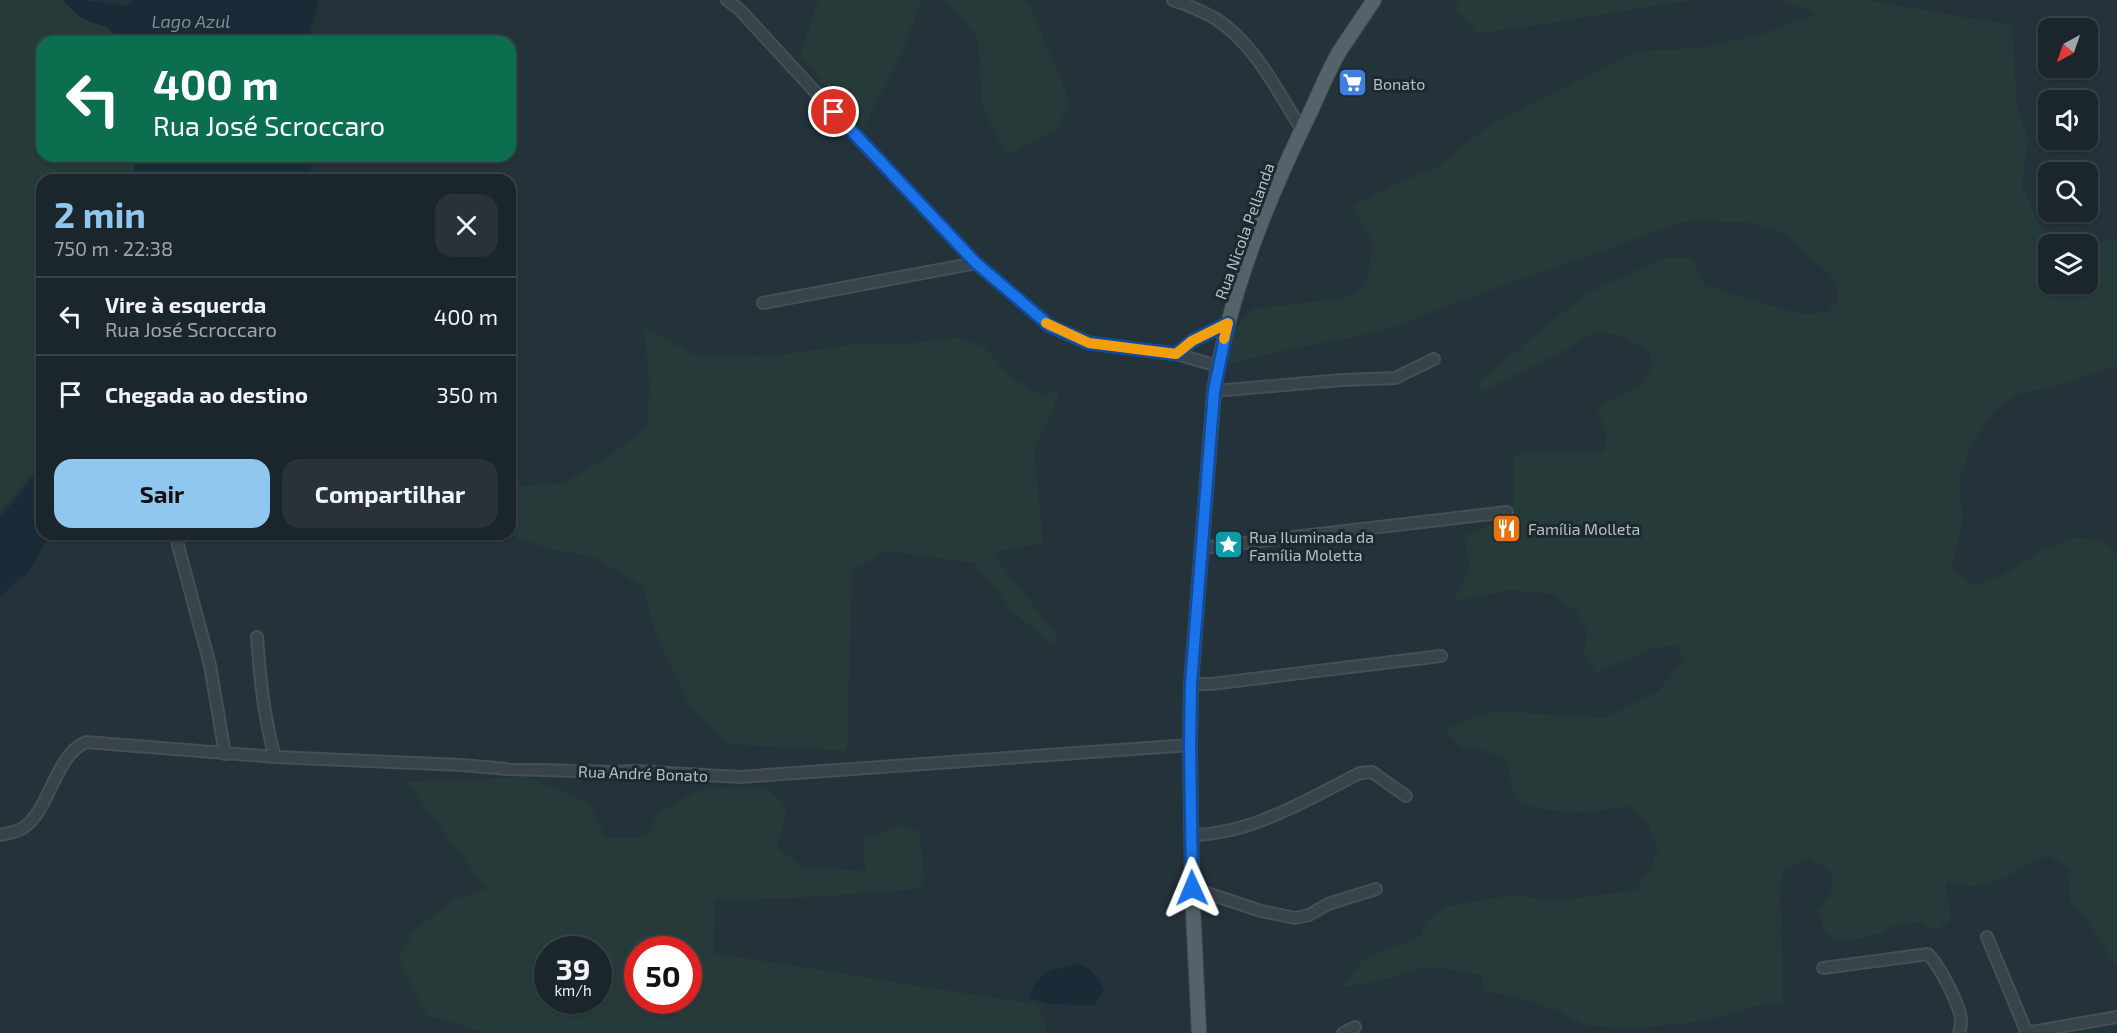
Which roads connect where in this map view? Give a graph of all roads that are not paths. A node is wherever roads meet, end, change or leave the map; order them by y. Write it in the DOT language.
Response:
graph roads {
  1 [pos="727,0"];
  2 [pos="1173,0"];
  3 [pos="1374,0"];
  4 [pos="1302,130"];
  5 [pos="976,263"];
  6 [pos="763,303"];
  7 [pos="1228,323"];
  8 [pos="1176,354"];
  9 [pos="1434,359"];
  10 [pos="1218,366"];
  11 [pos="1214,391"];
  12 [pos="1507,512"];
  13 [pos="177,540"];
  14 [pos="1201,548"];
  15 [pos="257,637"];
  16 [pos="1441,656"];
  17 [pos="1191,684"];
  18 [pos="1190,745"];
  19 [pos="225,754"];
  20 [pos="275,757"];
  21 [pos="1406,796"];
  22 [pos="0,835"];
  23 [pos="1191,835"];
  24 [pos="1192,888"];
  25 [pos="1376,889"];
  26 [pos="1987,937"];
  27 [pos="1823,968"];
  28 [pos="2117,1017"];
  29 [pos="1355,1027"];
  30 [pos="1199,1033"];
  31 [pos="1343,1033"];
  32 [pos="1959,1033"];
  33 [pos="2026,1033"];
  1 -- 5 [label="street"];
  2 -- 4 [label="street"];
  3 -- 4 [label="main road, Rua Nicola Pellanda"];
  4 -- 7 [label="main road, Rua Nicola Pellanda"];
  5 -- 6 [label="street"];
  5 -- 8 [label="street"];
  7 -- 8 [label="street"];
  7 -- 10 [label="main road, Rua Nicola Pellanda"];
  8 -- 10 [label="street"];
  9 -- 11 [label="street"];
  10 -- 11 [label="main road, Rua Nicola Pellanda"];
  11 -- 14 [label="main road, Rua Nicola Pellanda"];
  12 -- 14 [label="street"];
  13 -- 19 [label="street"];
  14 -- 17 [label="main road, Rua Nicola Pellanda"];
  15 -- 20 [label="street"];
  16 -- 17 [label="street"];
  17 -- 18 [label="main road, Rua Nicola Pellanda"];
  18 -- 20 [label="street, Rua André Bonato"];
  18 -- 23 [label="main road, Rua Nicola Pellanda"];
  19 -- 20 [label="street, Rua André Bonato"];
  19 -- 22 [label="street, Rua André Bonato"];
  21 -- 23 [label="street"];
  23 -- 24 [label="main road, Rua Nicola Pellanda"];
  24 -- 25 [label="street"];
  24 -- 30 [label="main road, Rua Nicola Pellanda"];
  26 -- 33 [label="street"];
  27 -- 32 [label="street"];
  28 -- 33 [label="street"];
  29 -- 31 [label="street"];
}
